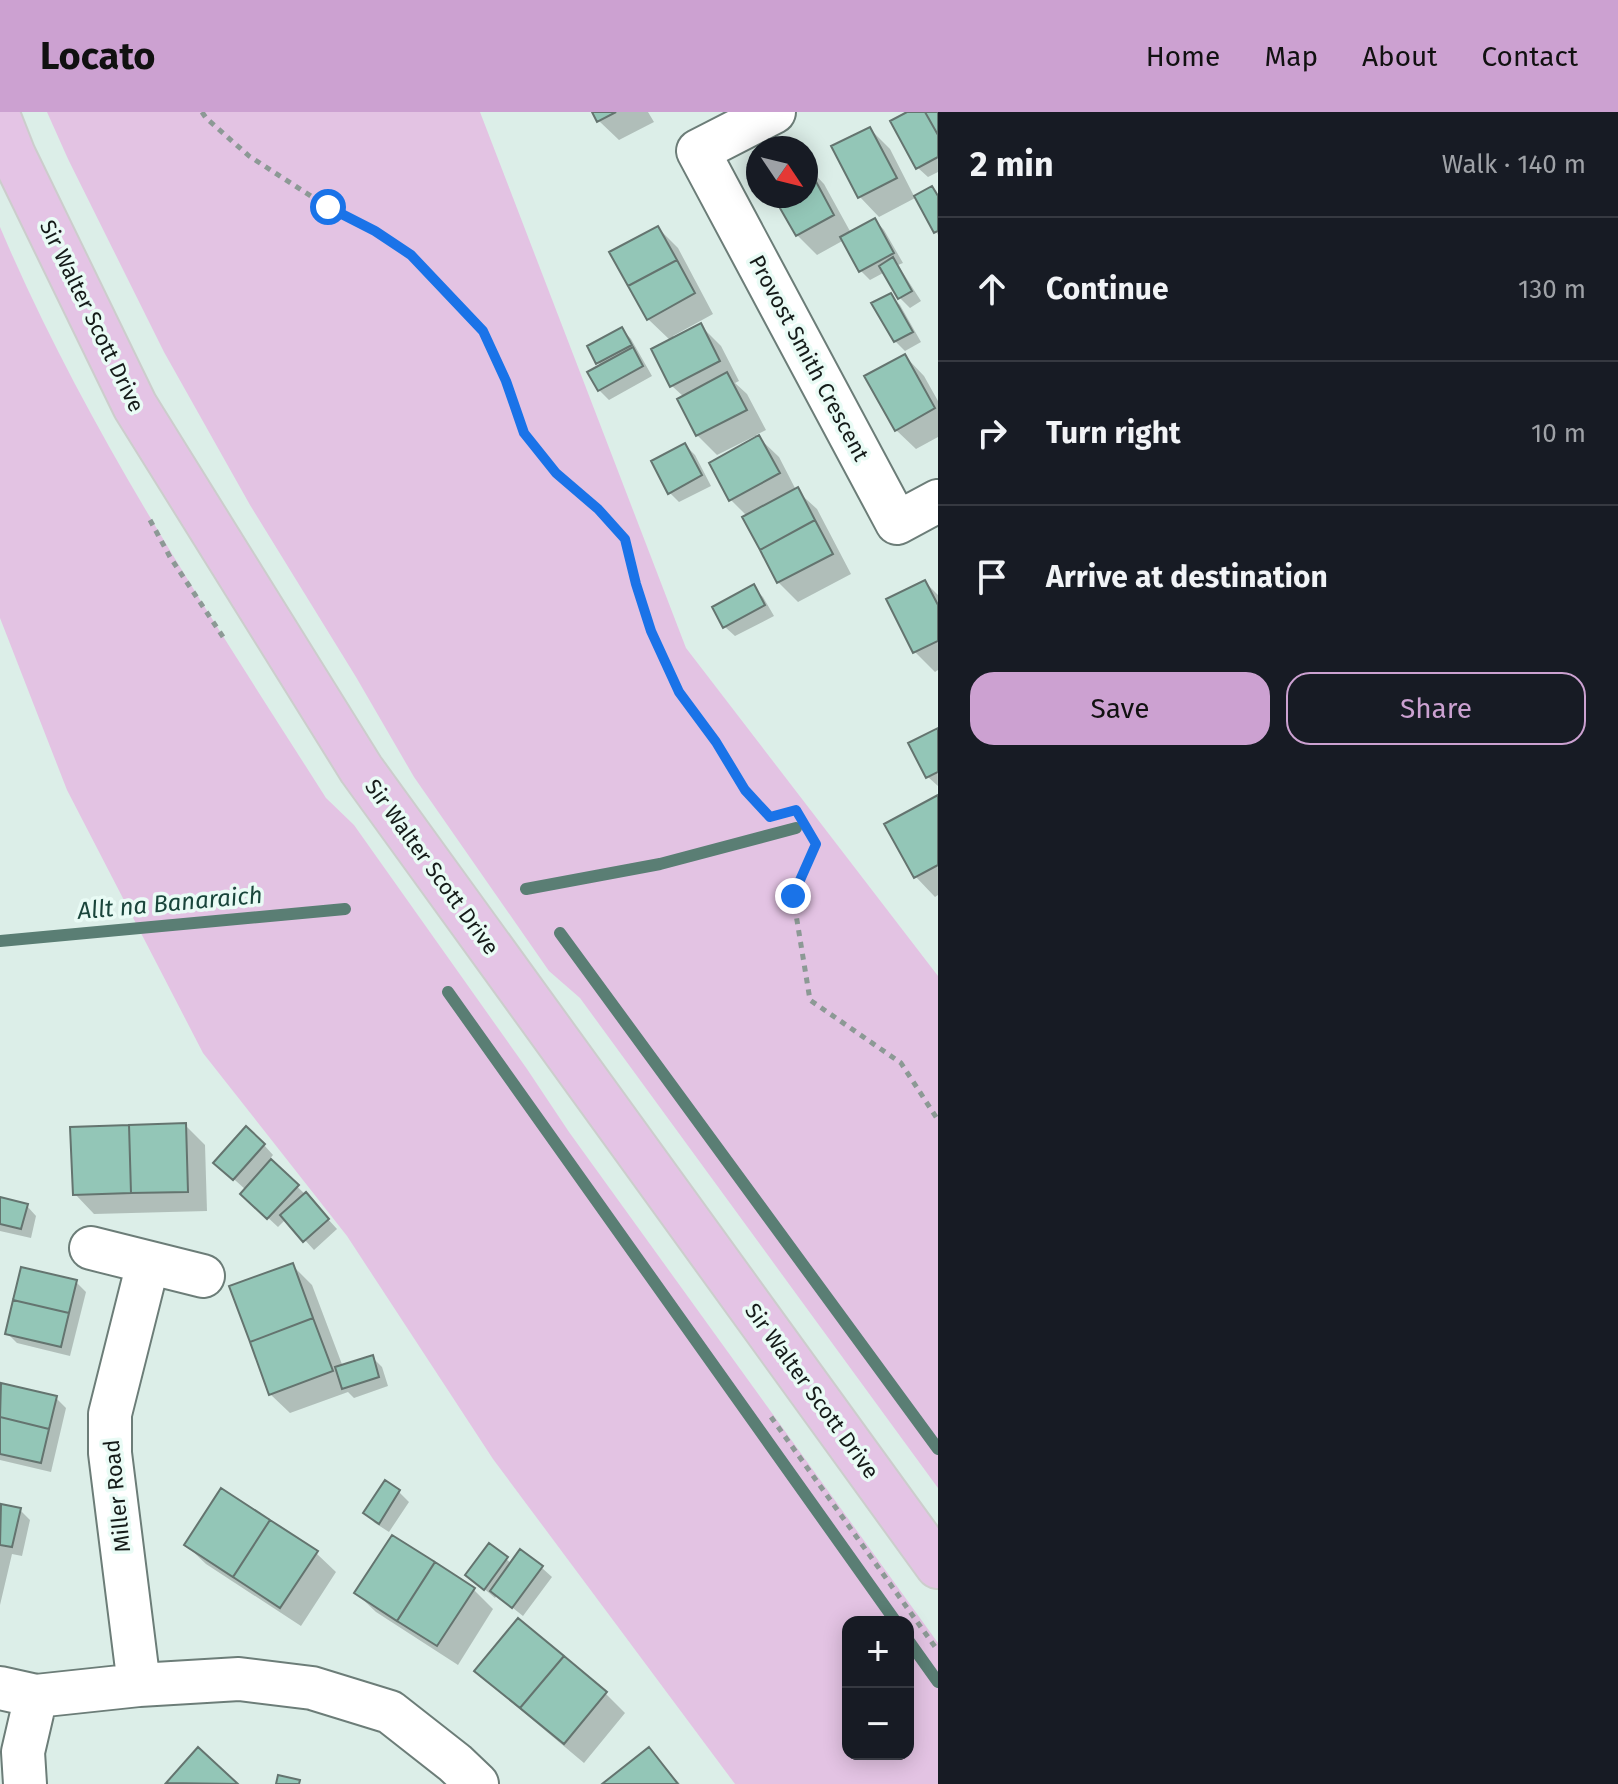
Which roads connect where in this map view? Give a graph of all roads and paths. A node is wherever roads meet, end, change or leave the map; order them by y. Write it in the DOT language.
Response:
graph roads {
  1 [pos="202,112"];
  2 [pos="774,112"];
  3 [pos="0,122"];
  4 [pos="938,501"];
  5 [pos="938,1120"];
  6 [pos="91,1248"];
  7 [pos="148,1263"];
  8 [pos="203,1276"];
  9 [pos="938,1566"];
  10 [pos="139,1685"];
  11 [pos="18,1692"];
  12 [pos="25,1784"];
  13 [pos="477,1784"];
  1 -- 5 [label="path"];
  2 -- 4 [label="street, Provost Smith Crescent"];
  3 -- 9 [label="main road, Sir Walter Scott Drive"];
  6 -- 7 [label="street"];
  7 -- 8 [label="street"];
  7 -- 10 [label="street, Miller Road"];
  10 -- 11 [label="street"];
  10 -- 13 [label="street"];
  11 -- 12 [label="street"];
}
